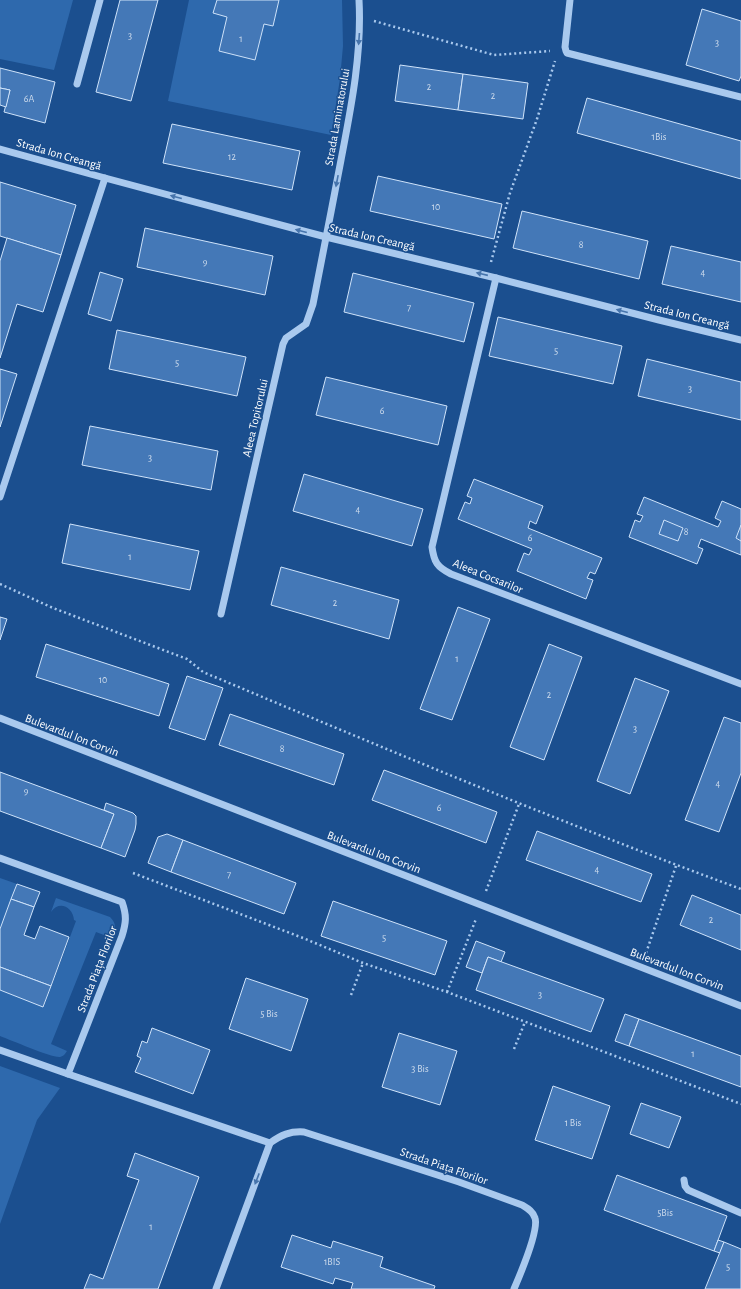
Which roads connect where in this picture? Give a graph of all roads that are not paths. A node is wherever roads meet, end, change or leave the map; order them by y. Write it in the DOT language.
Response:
graph roads {
  1 [pos="100,0"];
  2 [pos="359,0"];
  3 [pos="570,0"];
  4 [pos="77,84"];
  5 [pos="741,97"];
  6 [pos="0,149"];
  7 [pos="105,178"];
  8 [pos="326,237"];
  9 [pos="496,278"];
  10 [pos="741,340"];
  11 [pos="0,497"];
  12 [pos="221,614"];
  13 [pos="741,684"];
  14 [pos="0,718"];
  15 [pos="0,858"];
  16 [pos="741,1006"];
  17 [pos="0,1050"];
  18 [pos="68,1074"];
  19 [pos="270,1143"];
  20 [pos="684,1180"];
  21 [pos="741,1213"];
  22 [pos="216,1289"];
  23 [pos="514,1289"];
  1 -- 4 [label="street"];
  2 -- 8 [label="street, Strada Laminatorului, one-way"];
  3 -- 5 [label="street"];
  6 -- 7 [label="street, Strada Ion Creangă"];
  8 -- 7 [label="street, Strada Ion Creangă, one-way"];
  7 -- 11 [label="street"];
  9 -- 8 [label="street, Strada Ion Creangă, one-way"];
  8 -- 12 [label="street, Aleea Topitorului"];
  10 -- 9 [label="street, Strada Ion Creangă, one-way"];
  9 -- 13 [label="street, Aleea Cocsarilor"];
  14 -- 16 [label="street, Bulevardul Ion Corvin"];
  15 -- 18 [label="street, Strada Piața Florilor"];
  17 -- 18 [label="street"];
  18 -- 19 [label="street"];
  19 -- 22 [label="street, one-way"];
  19 -- 23 [label="street, Strada Piața Florilor"];
  20 -- 21 [label="street"];
}
